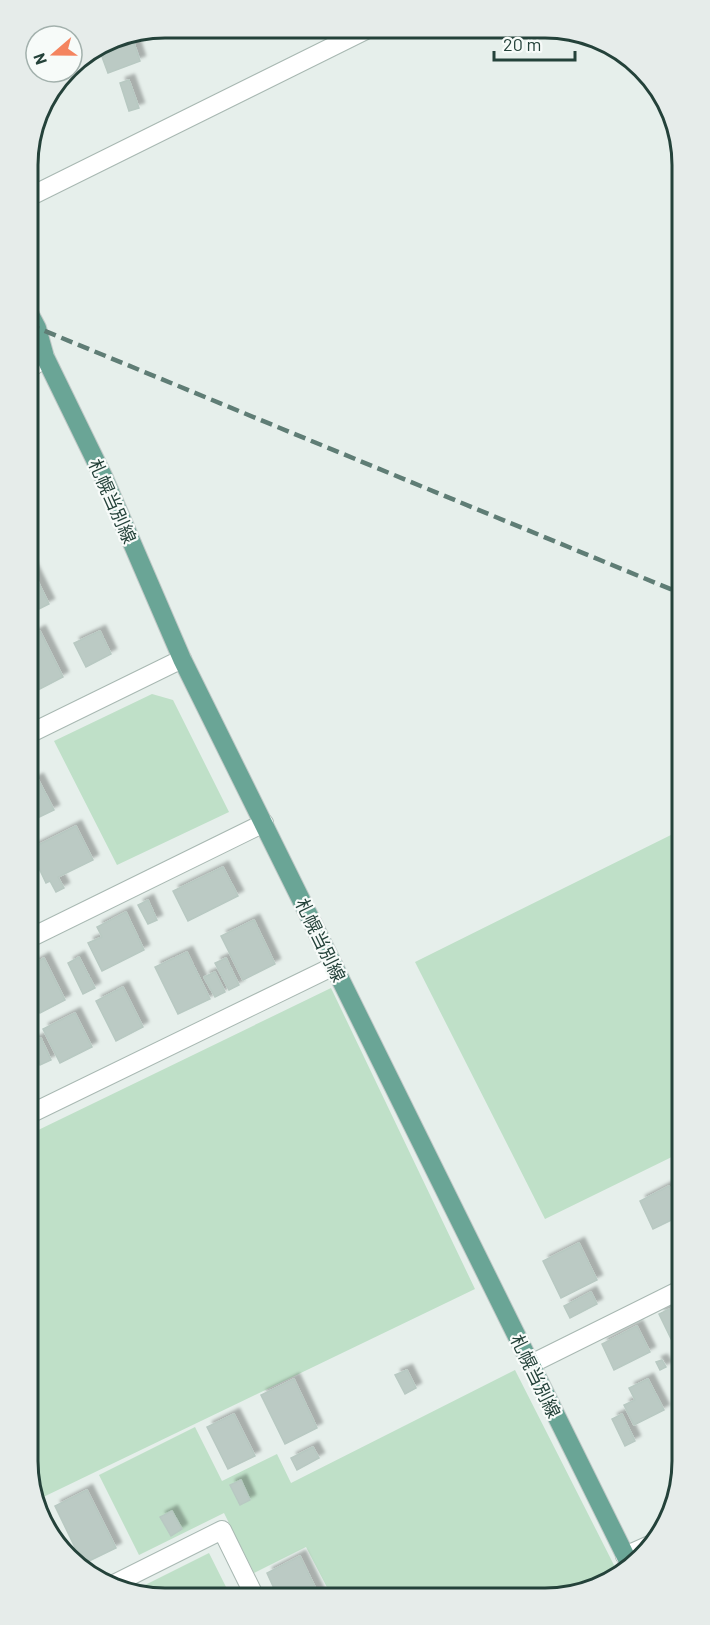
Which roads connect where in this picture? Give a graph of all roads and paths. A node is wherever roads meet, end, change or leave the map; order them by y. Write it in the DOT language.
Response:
graph roads {
  1 [pos="350,38"];
  2 [pos="38,193"];
  3 [pos="38,332"];
  4 [pos="45,357"];
  5 [pos="38,362"];
  6 [pos="182,658"];
  7 [pos="38,730"];
  8 [pos="264,824"];
  9 [pos="38,934"];
  10 [pos="334,966"];
  11 [pos="38,1110"];
  12 [pos="672,1294"];
  13 [pos="531,1364"];
  14 [pos="626,1558"];
  15 [pos="122,1580"];
  16 [pos="251,1588"];
  1 -- 2 [label="street"];
  3 -- 4 [label="main road, 札幌当別線"];
  4 -- 5 [label="street"];
  4 -- 6 [label="main road, 札幌当別線"];
  6 -- 7 [label="street"];
  6 -- 8 [label="main road, 札幌当別線"];
  8 -- 9 [label="street"];
  8 -- 10 [label="main road, 札幌当別線"];
  10 -- 11 [label="street"];
  10 -- 13 [label="main road, 札幌当別線"];
  12 -- 13 [label="street"];
  13 -- 14 [label="main road, 札幌当別線"];
  15 -- 16 [label="street"];
}
